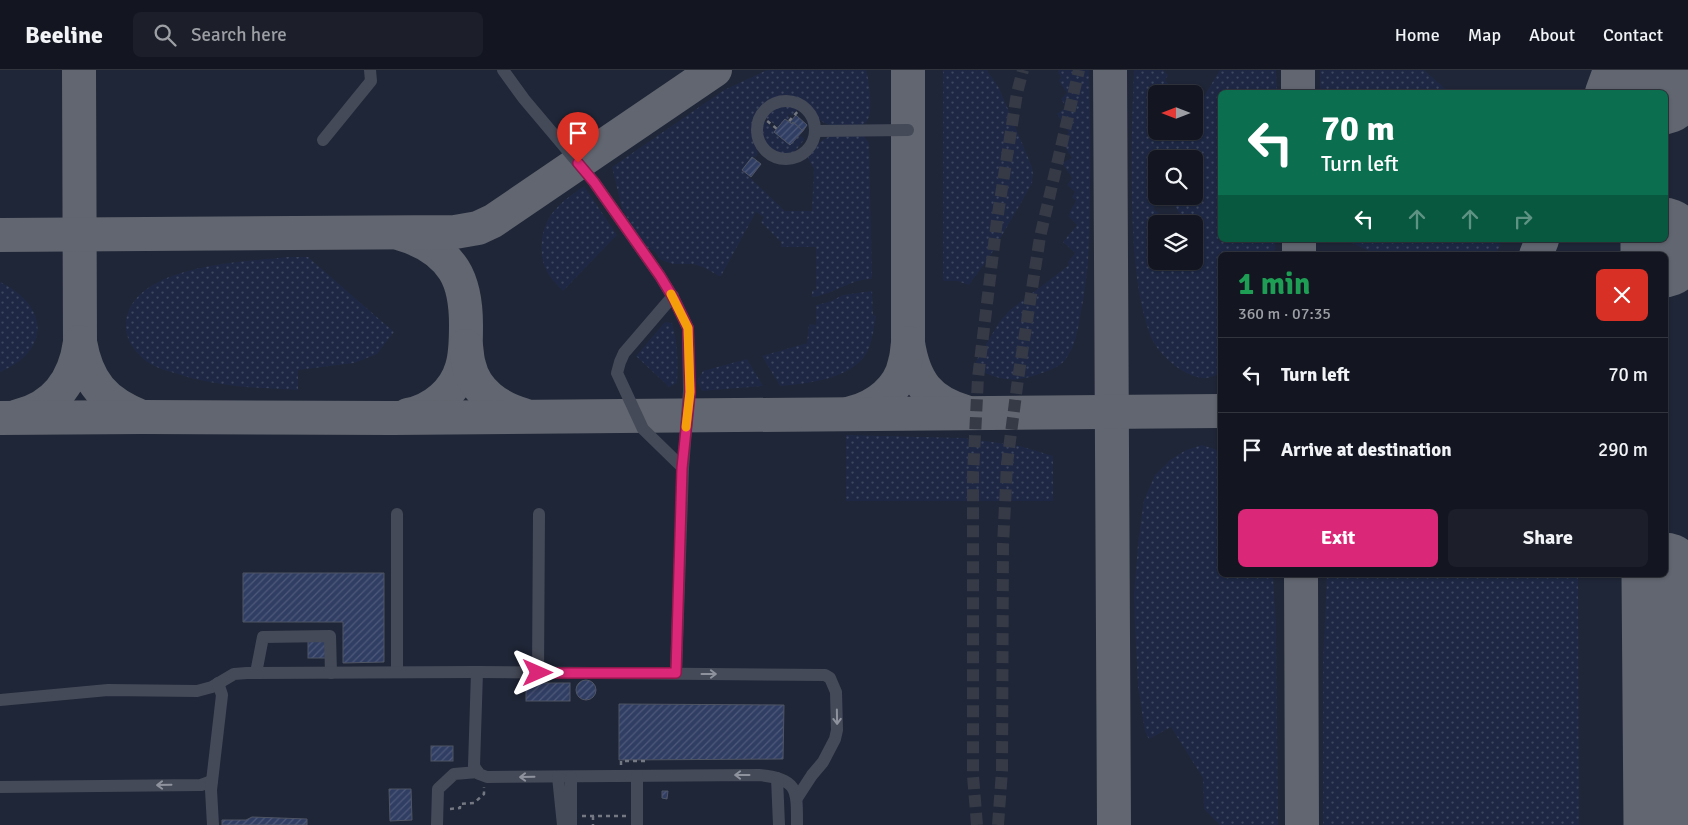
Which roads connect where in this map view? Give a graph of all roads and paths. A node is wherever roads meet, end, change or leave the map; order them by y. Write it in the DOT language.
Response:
graph roads {
  1 [pos="370,70"];
  2 [pos="503,70"];
  3 [pos="803,106"];
  4 [pos="762,116"];
  5 [pos="788,121"];
  6 [pos="777,129"];
  7 [pos="908,130"];
  8 [pos="816,131"];
  9 [pos="323,140"];
  10 [pos="673,296"];
  11 [pos="682,468"];
  12 [pos="397,514"];
  13 [pos="539,514"];
  14 [pos="397,672"];
  15 [pos="477,672"];
  16 [pos="256,673"];
  17 [pos="331,673"];
  18 [pos="538,673"];
  19 [pos="676,673"];
  20 [pos="218,683"];
  21 [pos="0,700"];
  22 [pos="478,772"];
  23 [pos="637,776"];
  24 [pos="565,777"];
  25 [pos="781,779"];
  26 [pos="212,781"];
  27 [pos="0,787"];
  28 [pos="484,787"];
  29 [pos="797,798"];
  30 [pos="460,808"];
  31 [pos="464,812"];
  32 [pos="593,816"];
  33 [pos="450,817"];
  34 [pos="634,820"];
  35 [pos="568,822"];
  36 [pos="213,825"];
  37 [pos="437,825"];
  38 [pos="593,825"];
  39 [pos="779,825"];
  40 [pos="791,825"];
  41 [pos="797,825"];
  1 -- 9 [label="lane"];
  2 -- 10 [label="lane"];
  3 -- 4 [label="lane"];
  3 -- 5 [label="path"];
  3 -- 8 [label="lane"];
  4 -- 6 [label="path"];
  4 -- 8 [label="lane"];
  7 -- 8 [label="lane"];
  10 -- 11 [label="lane"];
  10 -- 11 [label="lane"];
  11 -- 19 [label="lane"];
  12 -- 14 [label="lane"];
  13 -- 18 [label="lane"];
  14 -- 15 [label="lane"];
  14 -- 17 [label="lane"];
  15 -- 18 [label="lane"];
  15 -- 22 [label="lane"];
  16 -- 17 [label="lane"];
  16 -- 17 [label="lane"];
  16 -- 20 [label="lane"];
  18 -- 19 [label="lane"];
  19 -- 29 [label="lane, one-way"];
  20 -- 21 [label="lane"];
  20 -- 26 [label="lane"];
  24 -- 22 [label="lane, one-way"];
  22 -- 37 [label="lane"];
  23 -- 24 [label="lane"];
  25 -- 23 [label="lane, one-way"];
  23 -- 34 [label="lane"];
  24 -- 35 [label="lane"];
  25 -- 29 [label="lane"];
  25 -- 39 [label="lane"];
  25 -- 40 [label="lane"];
  26 -- 27 [label="lane, one-way"];
  26 -- 36 [label="lane"];
  28 -- 30 [label="path"];
  29 -- 41 [label="lane"];
  30 -- 31 [label="path"];
  30 -- 33 [label="path"];
  32 -- 34 [label="path"];
  32 -- 35 [label="path"];
  32 -- 38 [label="path"];
}
